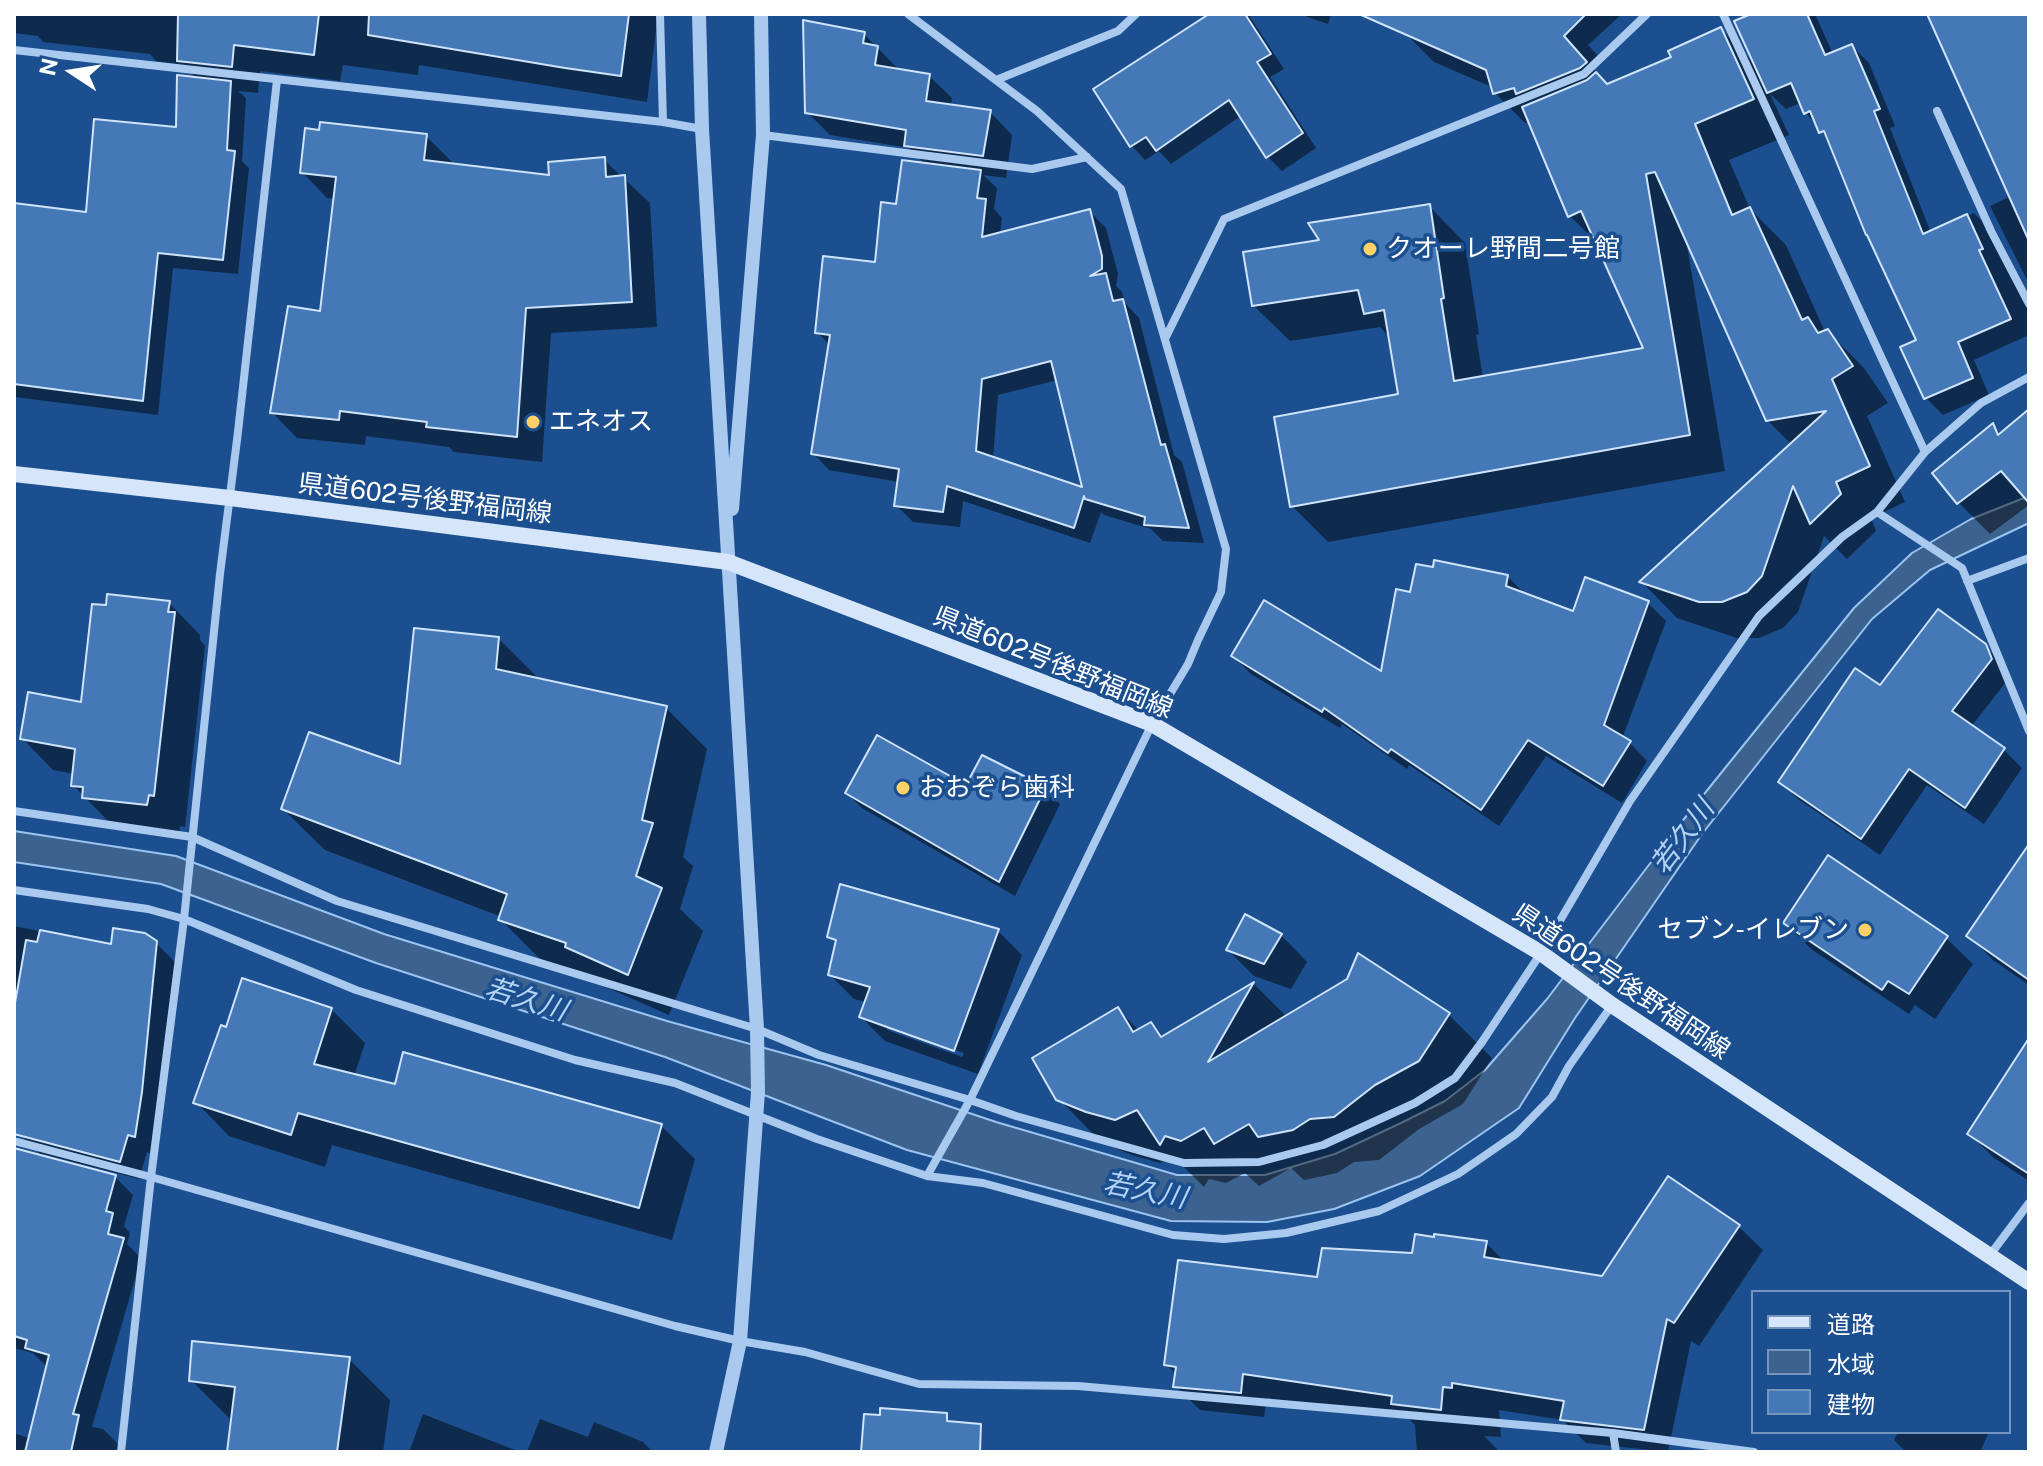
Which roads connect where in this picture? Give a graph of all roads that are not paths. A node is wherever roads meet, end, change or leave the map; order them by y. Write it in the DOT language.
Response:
graph roads {
  1 [pos="660,14"];
  2 [pos="699,14"];
  3 [pos="761,14"];
  4 [pos="908,14"];
  5 [pos="1136,14"];
  6 [pos="1647,14"];
  7 [pos="1723,14"];
  8 [pos="14,50"];
  9 [pos="277,80"];
  10 [pos="996,80"];
  11 [pos="1937,111"];
  12 [pos="663,122"];
  13 [pos="702,129"];
  14 [pos="763,135"];
  15 [pos="1087,157"];
  16 [pos="2029,304"];
  17 [pos="1165,338"];
  18 [pos="2029,377"];
  19 [pos="1925,452"];
  20 [pos="14,474"];
  21 [pos="230,498"];
  22 [pos="1877,512"];
  23 [pos="2029,558"];
  24 [pos="728,562"];
  25 [pos="1967,581"];
  26 [pos="1152,724"];
  27 [pos="2029,731"];
  28 [pos="14,811"];
  29 [pos="192,837"];
  30 [pos="14,890"];
  31 [pos="184,919"];
  32 [pos="1541,953"];
  33 [pos="1612,1005"];
  34 [pos="757,1033"];
  35 [pos="970,1100"];
  36 [pos="758,1114"];
  37 [pos="14,1141"];
  38 [pos="927,1176"];
  39 [pos="151,1177"];
  40 [pos="2029,1203"];
  41 [pos="1989,1256"];
  42 [pos="2029,1282"];
  43 [pos="740,1341"];
  44 [pos="1613,1433"];
  45 [pos="121,1452"];
  46 [pos="716,1452"];
  47 [pos="1616,1452"];
  48 [pos="1754,1452"];
  1 -- 12 [label="street"];
  2 -- 13 [label="street"];
  3 -- 14 [label="street"];
  4 -- 10 [label="street"];
  5 -- 10 [label="street"];
  6 -- 17 [label="street"];
  7 -- 19 [label="street"];
  8 -- 9 [label="street"];
  9 -- 12 [label="street"];
  9 -- 21 [label="street"];
  10 -- 15 [label="street"];
  11 -- 16 [label="street"];
  12 -- 13 [label="street"];
  13 -- 24 [label="street"];
  14 -- 15 [label="street"];
  14 -- 24 [label="street"];
  15 -- 17 [label="street"];
  17 -- 26 [label="street"];
  18 -- 19 [label="street"];
  19 -- 22 [label="street"];
  20 -- 21 [label="main road, 県道602号後野福岡線"];
  21 -- 24 [label="main road, 県道602号後野福岡線"];
  21 -- 29 [label="street"];
  22 -- 25 [label="street"];
  22 -- 32 [label="street"];
  23 -- 25 [label="street"];
  24 -- 26 [label="main road, 県道602号後野福岡線"];
  24 -- 34 [label="street"];
  25 -- 27 [label="street"];
  26 -- 32 [label="main road, 県道602号後野福岡線"];
  26 -- 35 [label="street"];
  28 -- 29 [label="street"];
  29 -- 31 [label="street"];
  29 -- 34 [label="street"];
  30 -- 31 [label="street"];
  31 -- 36 [label="street"];
  31 -- 39 [label="street"];
  32 -- 33 [label="main road, 県道602号後野福岡線"];
  32 -- 35 [label="street"];
  33 -- 38 [label="street"];
  33 -- 41 [label="main road, 県道602号後野福岡線"];
  34 -- 35 [label="street"];
  34 -- 36 [label="street"];
  35 -- 38 [label="street"];
  36 -- 38 [label="street"];
  36 -- 43 [label="street"];
  37 -- 39 [label="street"];
  39 -- 43 [label="street"];
  39 -- 45 [label="street"];
  40 -- 41 [label="street"];
  41 -- 42 [label="main road, 県道602号後野福岡線"];
  43 -- 44 [label="street"];
  43 -- 46 [label="street"];
  44 -- 47 [label="street"];
  44 -- 48 [label="street"];
}
